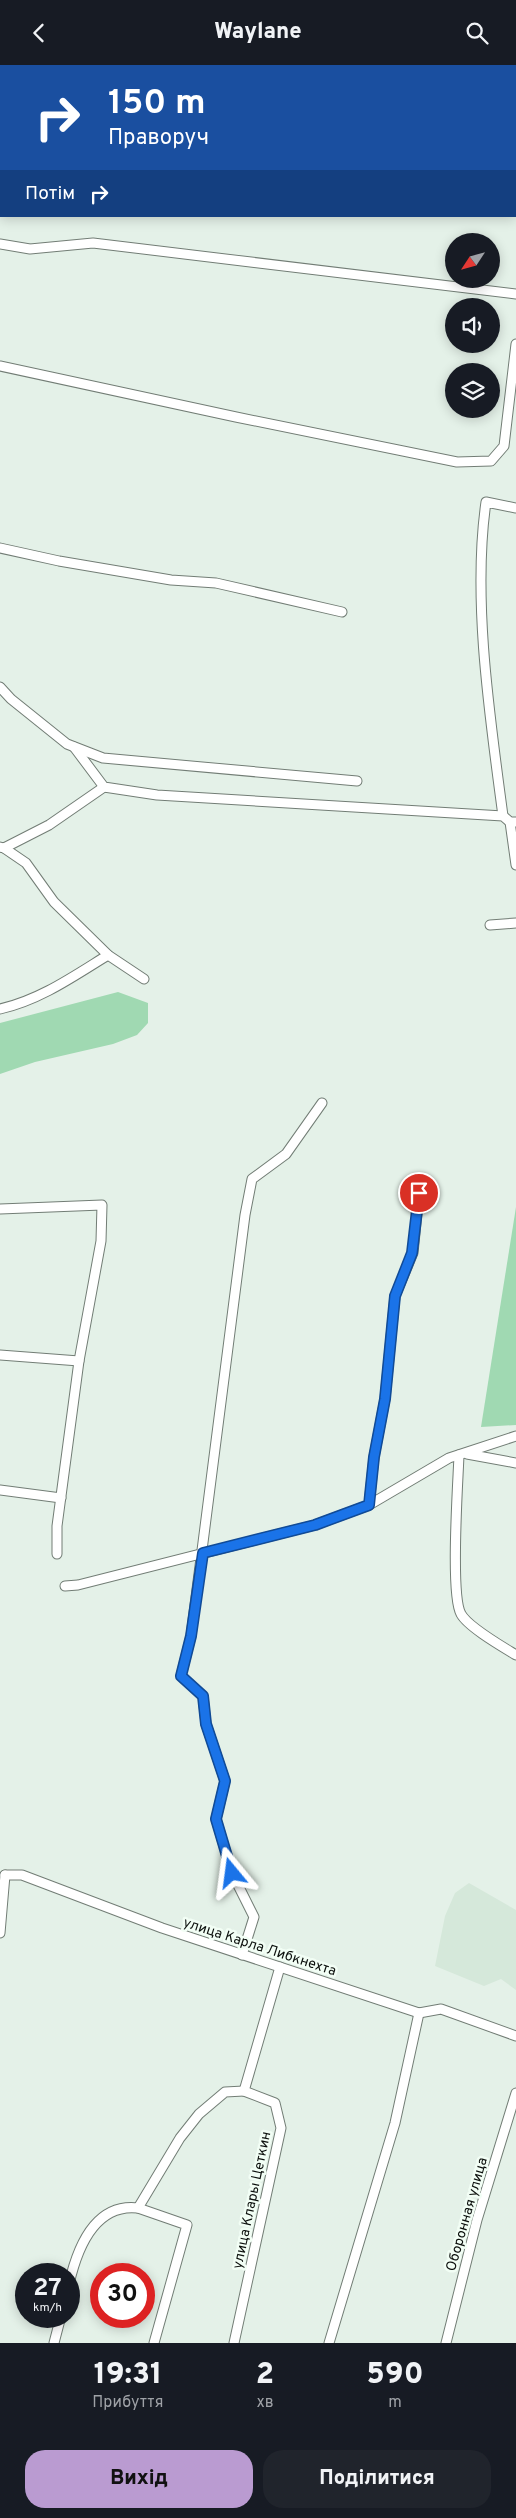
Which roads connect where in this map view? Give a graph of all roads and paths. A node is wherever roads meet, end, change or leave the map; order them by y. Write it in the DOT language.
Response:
graph roads {
  1 [pos="0,244"];
  2 [pos="516,294"];
  3 [pos="516,344"];
  4 [pos="0,366"];
  5 [pos="516,508"];
  6 [pos="0,548"];
  7 [pos="342,612"];
  8 [pos="0,687"];
  9 [pos="74,747"];
  10 [pos="357,781"];
  11 [pos="104,787"];
  12 [pos="510,820"];
  13 [pos="2,848"];
  14 [pos="516,865"];
  15 [pos="516,923"];
  16 [pos="490,925"];
  17 [pos="108,955"];
  18 [pos="144,979"];
  19 [pos="0,1009"];
  20 [pos="322,1103"];
  21 [pos="419,1193"];
  22 [pos="0,1209"];
  23 [pos="0,1355"];
  24 [pos="80,1361"];
  25 [pos="516,1437"];
  26 [pos="462,1454"];
  27 [pos="516,1463"];
  28 [pos="0,1490"];
  29 [pos="61,1498"];
  30 [pos="369,1505"];
  31 [pos="203,1553"];
  32 [pos="57,1554"];
  33 [pos="65,1586"];
  34 [pos="516,1655"];
  35 [pos="2,1871"];
  36 [pos="0,1933"];
  37 [pos="242,1955"];
  38 [pos="280,1967"];
  39 [pos="420,2013"];
  40 [pos="516,2035"];
  41 [pos="244,2091"];
  42 [pos="516,2093"];
  43 [pos="138,2208"];
  44 [pos="76,2263"];
  45 [pos="58,2328"];
  46 [pos="54,2343"];
  47 [pos="154,2343"];
  48 [pos="234,2343"];
  49 [pos="329,2343"];
  50 [pos="446,2343"];
  1 -- 2 [label="street"];
  3 -- 4 [label="street"];
  5 -- 12 [label="street"];
  6 -- 7 [label="street"];
  8 -- 9 [label="street"];
  9 -- 10 [label="street"];
  9 -- 11 [label="street"];
  11 -- 12 [label="street"];
  11 -- 13 [label="street"];
  12 -- 14 [label="street"];
  13 -- 17 [label="street"];
  15 -- 16 [label="street"];
  17 -- 18 [label="street"];
  17 -- 19 [label="street"];
  20 -- 31 [label="street"];
  21 -- 30 [label="street"];
  22 -- 24 [label="street"];
  23 -- 24 [label="street"];
  24 -- 29 [label="street"];
  25 -- 26 [label="street"];
  26 -- 27 [label="street"];
  26 -- 30 [label="street"];
  26 -- 34 [label="street"];
  28 -- 29 [label="street"];
  29 -- 32 [label="street"];
  30 -- 31 [label="street"];
  31 -- 33 [label="street"];
  31 -- 37 [label="street"];
  35 -- 36 [label="street"];
  35 -- 37 [label="street, улица Карла Либкнехта"];
  37 -- 38 [label="street, улица Карла Либкнехта"];
  38 -- 39 [label="street, улица Карла Либкнехта"];
  38 -- 41 [label="street"];
  39 -- 40 [label="street, улица Карла Либкнехта"];
  39 -- 49 [label="street"];
  41 -- 43 [label="street"];
  41 -- 48 [label="street, улица Клары Цеткин"];
  42 -- 50 [label="street, Оборонная улица"];
  43 -- 44 [label="street"];
  43 -- 47 [label="street"];
  45 -- 46 [label="street"];
}
